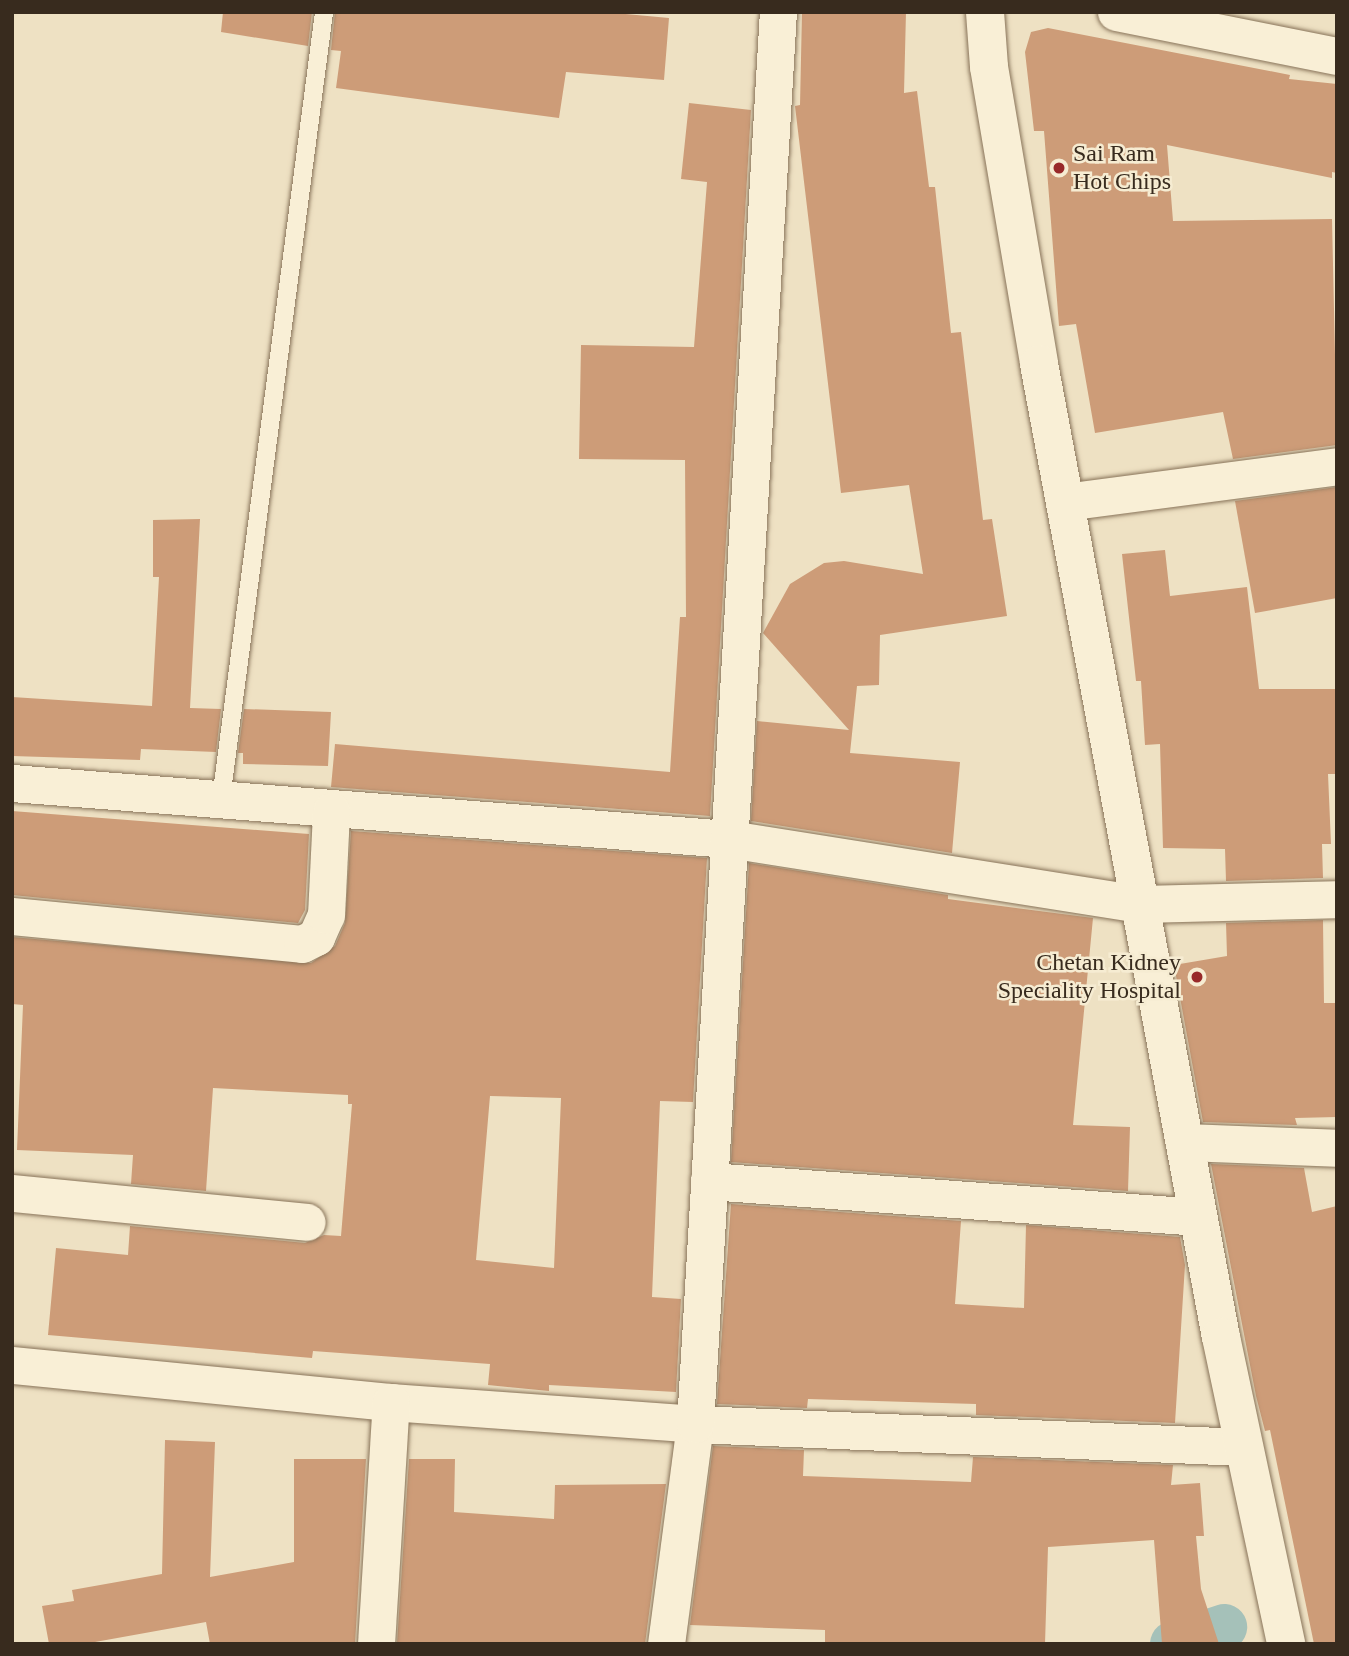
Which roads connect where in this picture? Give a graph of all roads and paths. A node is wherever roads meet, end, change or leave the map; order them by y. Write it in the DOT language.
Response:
graph roads {
  1 [pos="324,12"];
  2 [pos="778,12"];
  3 [pos="985,12"];
  4 [pos="1116,12"];
  5 [pos="1337,56"];
  6 [pos="1337,466"];
  7 [pos="1065,502"];
  8 [pos="12,783"];
  9 [pos="221,799"];
  10 [pos="331,811"];
  11 [pos="729,839"];
  12 [pos="1337,899"];
  13 [pos="1139,904"];
  14 [pos="14,926"];
  15 [pos="1184,1142"];
  16 [pos="1337,1148"];
  17 [pos="709,1181"];
  18 [pos="12,1193"];
  19 [pos="1197,1217"];
  20 [pos="307,1222"];
  21 [pos="12,1365"];
  22 [pos="391,1402"];
  23 [pos="695,1424"];
  24 [pos="1244,1447"];
  25 [pos="376,1644"];
  26 [pos="666,1644"];
  27 [pos="1286,1644"];
  1 -- 9 [label="lane"];
  2 -- 11 [label="street"];
  3 -- 7 [label="street"];
  4 -- 5 [label="street"];
  6 -- 7 [label="street"];
  7 -- 13 [label="street"];
  8 -- 9 [label="street"];
  9 -- 10 [label="street"];
  10 -- 11 [label="street"];
  10 -- 14 [label="street"];
  11 -- 13 [label="street"];
  11 -- 17 [label="street"];
  12 -- 13 [label="street"];
  13 -- 15 [label="street"];
  15 -- 16 [label="street"];
  15 -- 19 [label="street"];
  17 -- 19 [label="street"];
  17 -- 23 [label="street"];
  18 -- 20 [label="street"];
  19 -- 24 [label="street"];
  21 -- 22 [label="street"];
  22 -- 23 [label="street"];
  22 -- 25 [label="street"];
  23 -- 24 [label="street"];
  23 -- 26 [label="street"];
  24 -- 27 [label="street"];
}
